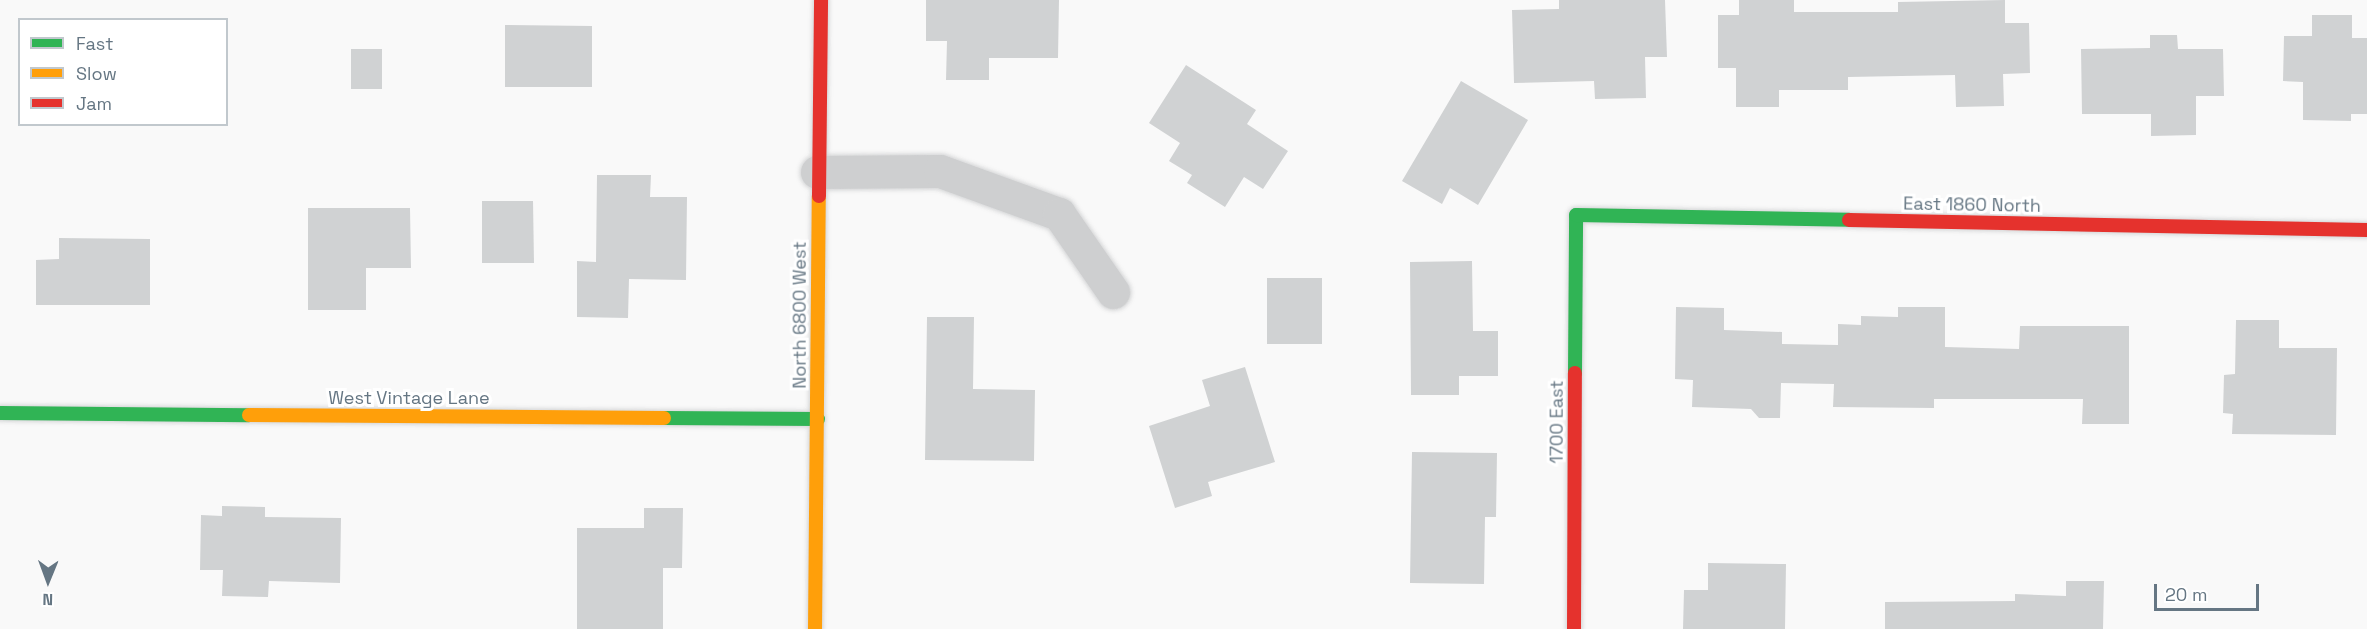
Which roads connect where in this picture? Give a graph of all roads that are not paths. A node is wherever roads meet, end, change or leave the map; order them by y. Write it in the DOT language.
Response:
graph roads {
  1 [pos="821,0"];
  2 [pos="818,172"];
  3 [pos="1576,215"];
  4 [pos="2367,230"];
  5 [pos="1113,292"];
  6 [pos="0,413"];
  7 [pos="818,419"];
  8 [pos="815,629"];
  9 [pos="1574,629"];
  1 -- 2 [label="street, North 6800 West"];
  2 -- 5 [label="street"];
  2 -- 7 [label="street, North 6800 West"];
  3 -- 4 [label="street, East 1860 North"];
  3 -- 9 [label="street, 1700 East"];
  6 -- 7 [label="street, West Vintage Lane"];
  7 -- 8 [label="street, North 6800 West"];
}
